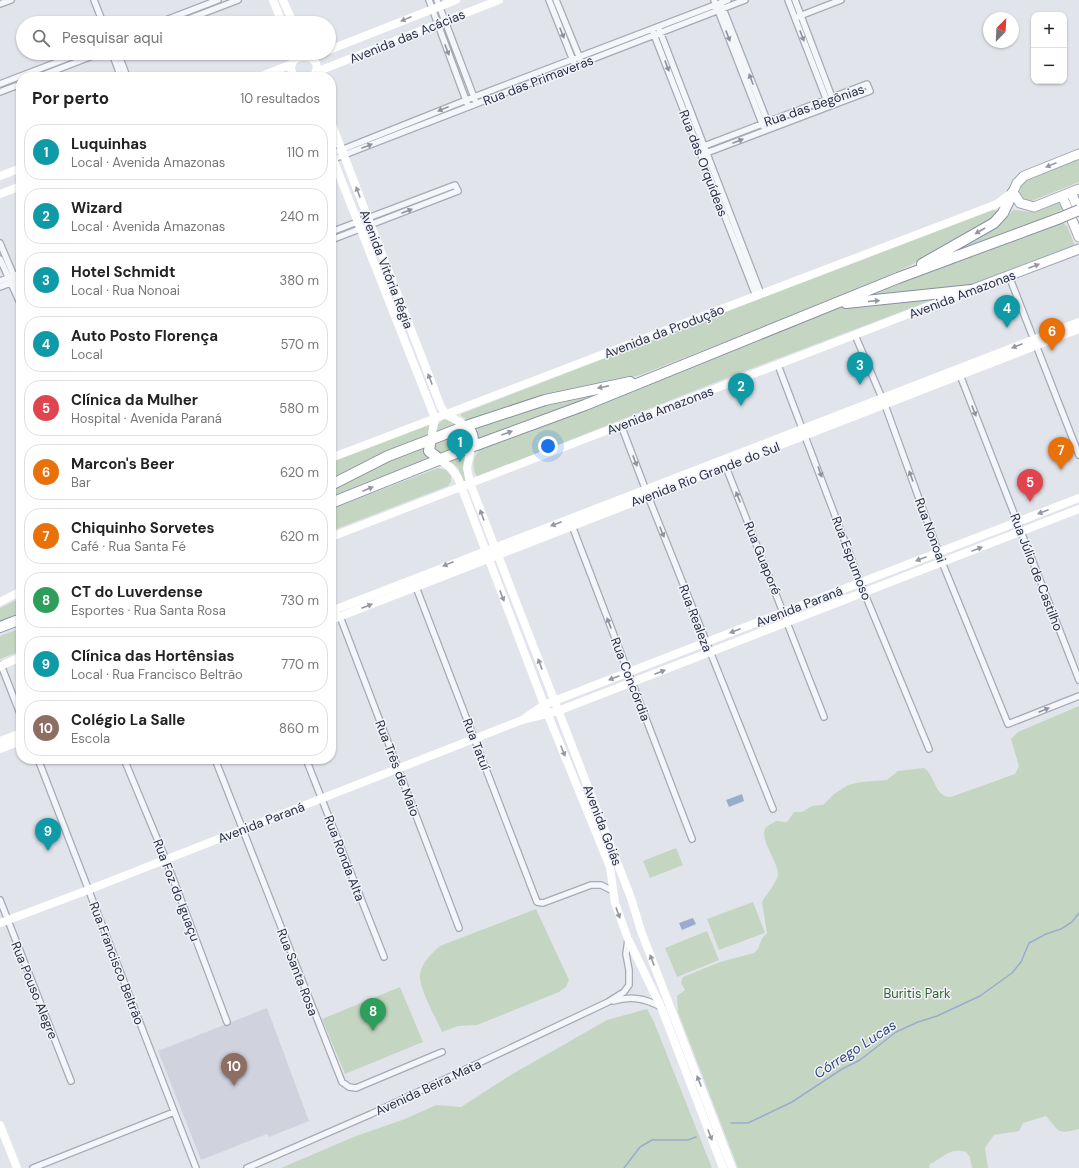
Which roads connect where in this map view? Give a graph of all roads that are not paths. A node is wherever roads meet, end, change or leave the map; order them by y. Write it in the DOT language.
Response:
graph roads {
  1 [pos="10,0"];
  2 [pos="94,0"];
  3 [pos="218,0"];
  4 [pos="238,0"];
  5 [pos="273,0"];
  6 [pos="284,0"];
  7 [pos="429,0"];
  8 [pos="456,0"];
  9 [pos="499,0"];
  10 [pos="549,0"];
  11 [pos="556,0"];
  12 [pos="728,0"];
  13 [pos="745,0"];
  14 [pos="788,0"];
  15 [pos="794,0"];
  16 [pos="841,0"];
  17 [pos="0,4"];
  18 [pos="719,4"];
  19 [pos="436,5"];
  20 [pos="100,16"];
  21 [pos="176,16"];
  22 [pos="196,16"];
  23 [pos="279,16"];
  24 [pos="290,16"];
  25 [pos="798,17"];
  26 [pos="441,22"];
  27 [pos="660,30"];
  28 [pos="654,32"];
  29 [pos="336,47"];
  30 [pos="63,60"];
  31 [pos="82,60"];
  32 [pos="115,60"];
  33 [pos="121,60"];
  34 [pos="292,60"];
  35 [pos="294,60"];
  36 [pos="312,60"];
  37 [pos="581,61"];
  38 [pos="574,63"];
  39 [pos="31,72"];
  40 [pos="51,72"];
  41 [pos="119,72"];
  42 [pos="126,72"];
  43 [pos="269,72"];
  44 [pos="292,72"];
  45 [pos="314,72"];
  46 [pos="323,72"];
  47 [pos="16,78"];
  48 [pos="0,84"];
  49 [pos="16,86"];
  50 [pos="0,92"];
  51 [pos="474,97"];
  52 [pos="832,97"];
  53 [pos="826,99"];
  54 [pos="466,100"];
  55 [pos="477,104"];
  56 [pos="835,104"];
  57 [pos="828,106"];
  58 [pos="469,107"];
  59 [pos="764,122"];
  60 [pos="767,130"];
  61 [pos="336,136"];
  62 [pos="701,147"];
  63 [pos="342,153"];
  64 [pos="704,154"];
  65 [pos="1079,154"];
  66 [pos="336,155"];
  67 [pos="336,167"];
  68 [pos="16,170"];
  69 [pos="0,176"];
  70 [pos="16,188"];
  71 [pos="1075,191"];
  72 [pos="1014,192"];
  73 [pos="0,194"];
  74 [pos="1062,196"];
  75 [pos="997,204"];
  76 [pos="1007,205"];
  77 [pos="1024,205"];
  78 [pos="1074,207"];
  79 [pos="1072,220"];
  80 [pos="369,222"];
  81 [pos="359,226"];
  82 [pos="336,231"];
  83 [pos="1079,237"];
  84 [pos="336,238"];
  85 [pos="0,243"];
  86 [pos="1079,249"];
  87 [pos="0,259"];
  88 [pos="16,276"];
  89 [pos="1009,276"];
  90 [pos="16,278"];
  91 [pos="898,278"];
  92 [pos="9,280"];
  93 [pos="0,281"];
  94 [pos="16,284"];
  95 [pos="0,287"];
  96 [pos="15,289"];
  97 [pos="971,290"];
  98 [pos="759,295"];
  99 [pos="836,304"];
  100 [pos="1079,322"];
  101 [pos="1079,329"];
  102 [pos="855,335"];
  103 [pos="1036,342"];
  104 [pos="778,365"];
  105 [pos="960,375"];
  106 [pos="655,377"];
  107 [pos="883,402"];
  108 [pos="446,414"];
  109 [pos="435,418"];
  110 [pos="621,425"];
  111 [pos="466,426"];
  112 [pos="805,432"];
  113 [pos="431,439"];
  114 [pos="471,446"];
  115 [pos="1079,455"];
  116 [pos="336,456"];
  117 [pos="439,459"];
  118 [pos="726,467"];
  119 [pos="336,482"];
  120 [pos="470,483"];
  121 [pos="462,486"];
  122 [pos="647,493"];
  123 [pos="1079,498"];
  124 [pos="336,501"];
  125 [pos="1079,509"];
  126 [pos="571,522"];
  127 [pos="1017,522"];
  128 [pos="1020,532"];
  129 [pos="336,535"];
  130 [pos="494,547"];
  131 [pos="484,550"];
  132 [pos="939,552"];
  133 [pos="498,556"];
  134 [pos="488,560"];
  135 [pos="942,562"];
  136 [pos="861,582"];
  137 [pos="416,587"];
  138 [pos="864,592"];
  139 [pos="16,594"];
  140 [pos="0,602"];
  141 [pos="336,608"];
  142 [pos="336,612"];
  143 [pos="784,612"];
  144 [pos="339,617"];
  145 [pos="336,618"];
  146 [pos="16,621"];
  147 [pos="788,622"];
  148 [pos="0,627"];
  149 [pos="706,642"];
  150 [pos="710,652"];
  151 [pos="16,659"];
  152 [pos="1,665"];
  153 [pos="628,672"];
  154 [pos="1079,680"];
  155 [pos="632,682"];
  156 [pos="1079,696"];
  157 [pos="554,701"];
  158 [pos="16,703"];
  159 [pos="544,705"];
  160 [pos="558,711"];
  161 [pos="548,715"];
  162 [pos="824,718"];
  163 [pos="522,720"];
  164 [pos="16,734"];
  165 [pos="474,738"];
  166 [pos="0,741"];
  167 [pos="16,743"];
  168 [pos="0,749"];
  169 [pos="929,750"];
  170 [pos="40,764"];
  171 [pos="126,764"];
  172 [pos="217,764"];
  173 [pos="308,764"];
  174 [pos="398,768"];
  175 [pos="322,798"];
  176 [pos="773,809"];
  177 [pos="242,829"];
  178 [pos="692,839"];
  179 [pos="166,860"];
  180 [pos="88,890"];
  181 [pos="628,890"];
  182 [pos="613,891"];
  183 [pos="0,900"];
  184 [pos="4,921"];
  185 [pos="460,928"];
  186 [pos="641,931"];
  187 [pos="627,936"];
  188 [pos="384,957"];
  189 [pos="608,1002"];
  190 [pos="661,1007"];
  191 [pos="227,1022"];
  192 [pos="442,1052"];
  193 [pos="71,1081"];
  194 [pos="174,1112"];
  195 [pos="0,1125"];
  196 [pos="17,1168"];
  197 [pos="33,1168"];
  198 [pos="196,1168"];
  199 [pos="247,1168"];
  200 [pos="723,1168"];
  201 [pos="732,1168"];
  1 -- 17 [label="street"];
  2 -- 20 [label="street"];
  3 -- 21 [label="street"];
  4 -- 22 [label="street"];
  5 -- 23 [label="street"];
  6 -- 24 [label="street"];
  7 -- 19 [label="street"];
  8 -- 19 [label="street, Avenida das Acácias"];
  9 -- 26 [label="street, Avenida das Acácias"];
  10 -- 38 [label="street, one-way"];
  11 -- 37 [label="street"];
  12 -- 18 [label="street, Rua das Primaveras"];
  13 -- 18 [label="street, Rua das Primaveras"];
  14 -- 25 [label="street"];
  15 -- 25 [label="street"];
  16 -- 25 [label="street"];
  18 -- 27 [label="street, Rua das Primaveras"];
  18 -- 59 [label="street"];
  19 -- 26 [label="street"];
  19 -- 29 [label="street, Avenida das Acácias, one-way"];
  25 -- 52 [label="street"];
  25 -- 53 [label="street, one-way"];
  26 -- 46 [label="street, Avenida das Acácias"];
  26 -- 51 [label="street"];
  26 -- 54 [label="street, one-way"];
  27 -- 28 [label="street, Rua das Primaveras"];
  27 -- 62 [label="street, Rua das Orquídeas"];
  28 -- 37 [label="street, Rua das Primaveras"];
  28 -- 62 [label="street, Rua das Orquídeas, one-way"];
  30 -- 39 [label="street"];
  31 -- 40 [label="street"];
  32 -- 41 [label="street"];
  33 -- 42 [label="street"];
  34 -- 43 [label="street"];
  35 -- 44 [label="street"];
  36 -- 45 [label="street"];
  37 -- 38 [label="street, Rua das Primaveras"];
  38 -- 51 [label="street, Rua das Primaveras"];
  38 -- 55 [label="street, Rua das Primaveras"];
  47 -- 48 [label="street"];
  49 -- 50 [label="street"];
  51 -- 54 [label="street, Rua das Primaveras"];
  51 -- 55 [label="street"];
  52 -- 53 [label="street, Rua das Begônias"];
  52 -- 56 [label="street"];
  52 -- 56 [label="street, Rua das Begônias"];
  53 -- 57 [label="street"];
  53 -- 59 [label="street, Rua das Begônias"];
  54 -- 58 [label="street"];
  54 -- 63 [label="street, Rua das Primaveras, one-way"];
  55 -- 58 [label="street, Rua das Primaveras"];
  56 -- 57 [label="street, Rua das Begônias"];
  57 -- 60 [label="street, Rua das Begônias"];
  63 -- 58 [label="street, Rua das Primaveras, one-way"];
  59 -- 60 [label="street"];
  59 -- 62 [label="street, Rua das Begônias"];
  64 -- 60 [label="street, Rua das Begônias, one-way"];
  61 -- 63 [label="street, Avenida Vitória Régia"];
  62 -- 64 [label="street, Rua das Orquídeas"];
  63 -- 66 [label="street, Rua das Primaveras"];
  80 -- 63 [label="street, Avenida Vitória Régia, one-way"];
  64 -- 98 [label="street, Rua das Orquídeas"];
  65 -- 72 [label="main road, one-way"];
  67 -- 81 [label="street, Avenida Vitória Régia"];
  68 -- 69 [label="street"];
  70 -- 73 [label="street"];
  71 -- 74 [label="main road"];
  71 -- 78 [label="main road"];
  72 -- 75 [label="street, Avenida da Produção"];
  72 -- 76 [label="highway"];
  72 -- 77 [label="main road"];
  74 -- 77 [label="main road"];
  74 -- 78 [label="main road"];
  75 -- 76 [label="street, Avenida da Produção"];
  75 -- 98 [label="street, Avenida da Produção"];
  76 -- 77 [label="street, Avenida da Produção"];
  76 -- 91 [label="highway, one-way"];
  78 -- 91 [label="highway, bridge"];
  79 -- 83 [label="main road"];
  80 -- 80 [label="street, one-way"];
  80 -- 81 [label="street"];
  108 -- 80 [label="street, Avenida Vitória Régia, one-way"];
  81 -- 82 [label="street"];
  81 -- 84 [label="street"];
  81 -- 109 [label="street, Avenida Vitória Régia"];
  85 -- 88 [label="street"];
  89 -- 86 [label="main road, Avenida Amazonas, one-way"];
  87 -- 92 [label="street"];
  89 -- 97 [label="main road, Avenida Amazonas"];
  89 -- 103 [label="street"];
  90 -- 92 [label="street"];
  91 -- 99 [label="highway"];
  92 -- 93 [label="street"];
  92 -- 95 [label="street"];
  92 -- 96 [label="street"];
  94 -- 96 [label="street"];
  99 -- 97 [label="highway, one-way"];
  97 -- 102 [label="street, Avenida Amazonas"];
  98 -- 108 [label="street, Avenida da Produção"];
  99 -- 106 [label="highway"];
  100 -- 103 [label="street, Avenida Rio Grande do Sul"];
  101 -- 103 [label="street, Avenida Rio Grande do Sul"];
  102 -- 104 [label="street, Avenida Amazonas"];
  102 -- 107 [label="street, Rua Nonoai"];
  103 -- 105 [label="street, Avenida Rio Grande do Sul"];
  103 -- 107 [label="street, Avenida Rio Grande do Sul, one-way"];
  103 -- 115 [label="street"];
  104 -- 110 [label="street, Avenida Amazonas"];
  104 -- 112 [label="street, Rua Espumoso"];
  105 -- 107 [label="street, Avenida Rio Grande do Sul"];
  105 -- 127 [label="street, Rua Júlio de Castilho, one-way"];
  106 -- 111 [label="highway, one-way"];
  114 -- 106 [label="highway, one-way"];
  107 -- 112 [label="street, Avenida Rio Grande do Sul"];
  132 -- 107 [label="street, Rua Nonoai, one-way"];
  108 -- 109 [label="street, Avenida da Produção"];
  108 -- 111 [label="street"];
  109 -- 113 [label="street"];
  109 -- 116 [label="street, Avenida da Produção"];
  110 -- 120 [label="street, Avenida Amazonas"];
  110 -- 122 [label="street, Rua Realeza, one-way"];
  111 -- 113 [label="highway"];
  111 -- 114 [label="highway"];
  112 -- 118 [label="street, Avenida Rio Grande do Sul"];
  112 -- 122 [label="street, Avenida Rio Grande do Sul"];
  112 -- 136 [label="street, Rua Espumoso, one-way"];
  113 -- 117 [label="highway"];
  113 -- 119 [label="highway"];
  114 -- 117 [label="highway"];
  114 -- 120 [label="street, Avenida Goiás"];
  117 -- 121 [label="street, Avenida Goiás"];
  124 -- 117 [label="highway, one-way"];
  118 -- 122 [label="street, Avenida Rio Grande do Sul"];
  143 -- 118 [label="street, Rua Guaporé, one-way"];
  120 -- 121 [label="street, Avenida Amazonas"];
  130 -- 120 [label="street, Avenida Goiás, one-way"];
  121 -- 129 [label="street, Avenida Amazonas"];
  121 -- 131 [label="street, Avenida Goiás"];
  122 -- 126 [label="street, Avenida Rio Grande do Sul"];
  122 -- 149 [label="street, Rua Realeza, one-way"];
  123 -- 127 [label="street, Avenida Paraná, one-way"];
  125 -- 128 [label="street, Avenida Paraná"];
  126 -- 130 [label="street, Avenida Rio Grande do Sul, one-way"];
  126 -- 133 [label="street, Avenida Rio Grande do Sul"];
  153 -- 126 [label="street, Rua Concórdia, one-way"];
  127 -- 128 [label="street, Rua Júlio de Castilho"];
  127 -- 132 [label="street, Avenida Paraná"];
  135 -- 128 [label="street, Avenida Paraná, one-way"];
  128 -- 154 [label="street, Rua Júlio de Castilho"];
  130 -- 131 [label="street, Avenida Rio Grande do Sul"];
  130 -- 133 [label="street, Avenida Goiás"];
  131 -- 134 [label="street, Avenida Goiás"];
  131 -- 141 [label="street, Avenida Rio Grande do Sul, one-way"];
  132 -- 135 [label="street, Rua Nonoai"];
  132 -- 136 [label="street, Avenida Paraná, one-way"];
  133 -- 134 [label="street, Avenida Rio Grande do Sul"];
  157 -- 133 [label="street, Avenida Goiás, one-way"];
  134 -- 137 [label="street, Avenida Rio Grande do Sul"];
  134 -- 159 [label="street, Avenida Goiás, one-way"];
  135 -- 138 [label="street, Avenida Paraná"];
  135 -- 156 [label="street, Rua Nonoai, one-way"];
  136 -- 138 [label="street, Rua Espumoso"];
  136 -- 143 [label="street, Avenida Paraná"];
  144 -- 137 [label="street, Avenida Rio Grande do Sul, one-way"];
  137 -- 165 [label="street, Rua Tatuí"];
  138 -- 147 [label="street, Avenida Paraná"];
  138 -- 169 [label="street, Rua Espumoso"];
  139 -- 140 [label="street"];
  142 -- 144 [label="street, Rua Três de Maio"];
  143 -- 147 [label="street, Rua Guaporé"];
  143 -- 149 [label="street, Avenida Paraná, one-way"];
  144 -- 145 [label="street, Avenida Rio Grande do Sul"];
  144 -- 174 [label="street, Rua Três de Maio"];
  146 -- 148 [label="highway"];
  147 -- 150 [label="street, Avenida Paraná"];
  147 -- 162 [label="street, Rua Guaporé"];
  149 -- 150 [label="street, Rua Realeza"];
  149 -- 153 [label="street, Avenida Paraná"];
  155 -- 150 [label="street, Avenida Paraná, one-way"];
  150 -- 176 [label="street, Rua Realeza"];
  151 -- 152 [label="street"];
  152 -- 158 [label="street"];
  153 -- 155 [label="street, Rua Concórdia"];
  153 -- 157 [label="street, Avenida Paraná, one-way"];
  155 -- 160 [label="street, Avenida Paraná"];
  155 -- 178 [label="street, Rua Concórdia"];
  157 -- 159 [label="street, Avenida Paraná"];
  157 -- 160 [label="street, Avenida Goiás"];
  159 -- 161 [label="street, Avenida Goiás"];
  159 -- 163 [label="street, Avenida Paraná"];
  160 -- 161 [label="street, Avenida Paraná"];
  160 -- 181 [label="street, Avenida Goiás"];
  161 -- 163 [label="street, Avenida Paraná"];
  161 -- 182 [label="street, Avenida Goiás, one-way"];
  163 -- 165 [label="street, Avenida Paraná"];
  164 -- 166 [label="street"];
  165 -- 174 [label="street, Avenida Paraná"];
  165 -- 182 [label="street, Rua Tatuí"];
  167 -- 168 [label="street"];
  170 -- 180 [label="street, Rua Francisco Beltrão"];
  171 -- 179 [label="street, Rua Foz do Iguaçu"];
  172 -- 177 [label="street, Rua Santa Rosa"];
  173 -- 175 [label="street, Rua Ronda Alta"];
  174 -- 175 [label="street, Avenida Paraná"];
  174 -- 185 [label="street, Rua Três de Maio"];
  175 -- 177 [label="street, Avenida Paraná"];
  175 -- 188 [label="street, Rua Ronda Alta"];
  177 -- 179 [label="street, Avenida Paraná"];
  177 -- 192 [label="street, Rua Santa Rosa"];
  179 -- 180 [label="street, Avenida Paraná"];
  179 -- 191 [label="street, Rua Foz do Iguaçu"];
  180 -- 184 [label="street, Avenida Paraná"];
  180 -- 194 [label="street, Rua Francisco Beltrão"];
  181 -- 182 [label="street"];
  181 -- 186 [label="street, Avenida Goiás"];
  182 -- 187 [label="street, Avenida Goiás, one-way"];
  183 -- 184 [label="street, Rua Pouso Alegre"];
  184 -- 193 [label="street, Rua Pouso Alegre"];
  186 -- 187 [label="street"];
  201 -- 186 [label="street, Avenida Goiás, one-way"];
  187 -- 189 [label="street, Avenida Beira Mata"];
  187 -- 190 [label="street, Avenida Goiás"];
  189 -- 190 [label="street, Avenida Beira Mata"];
  189 -- 199 [label="street, Avenida Beira Mata"];
  190 -- 200 [label="street, Avenida Goiás, one-way"];
  194 -- 197 [label="street"];
  194 -- 198 [label="street, Rua Francisco Beltrão"];
  195 -- 196 [label="street"];
}
